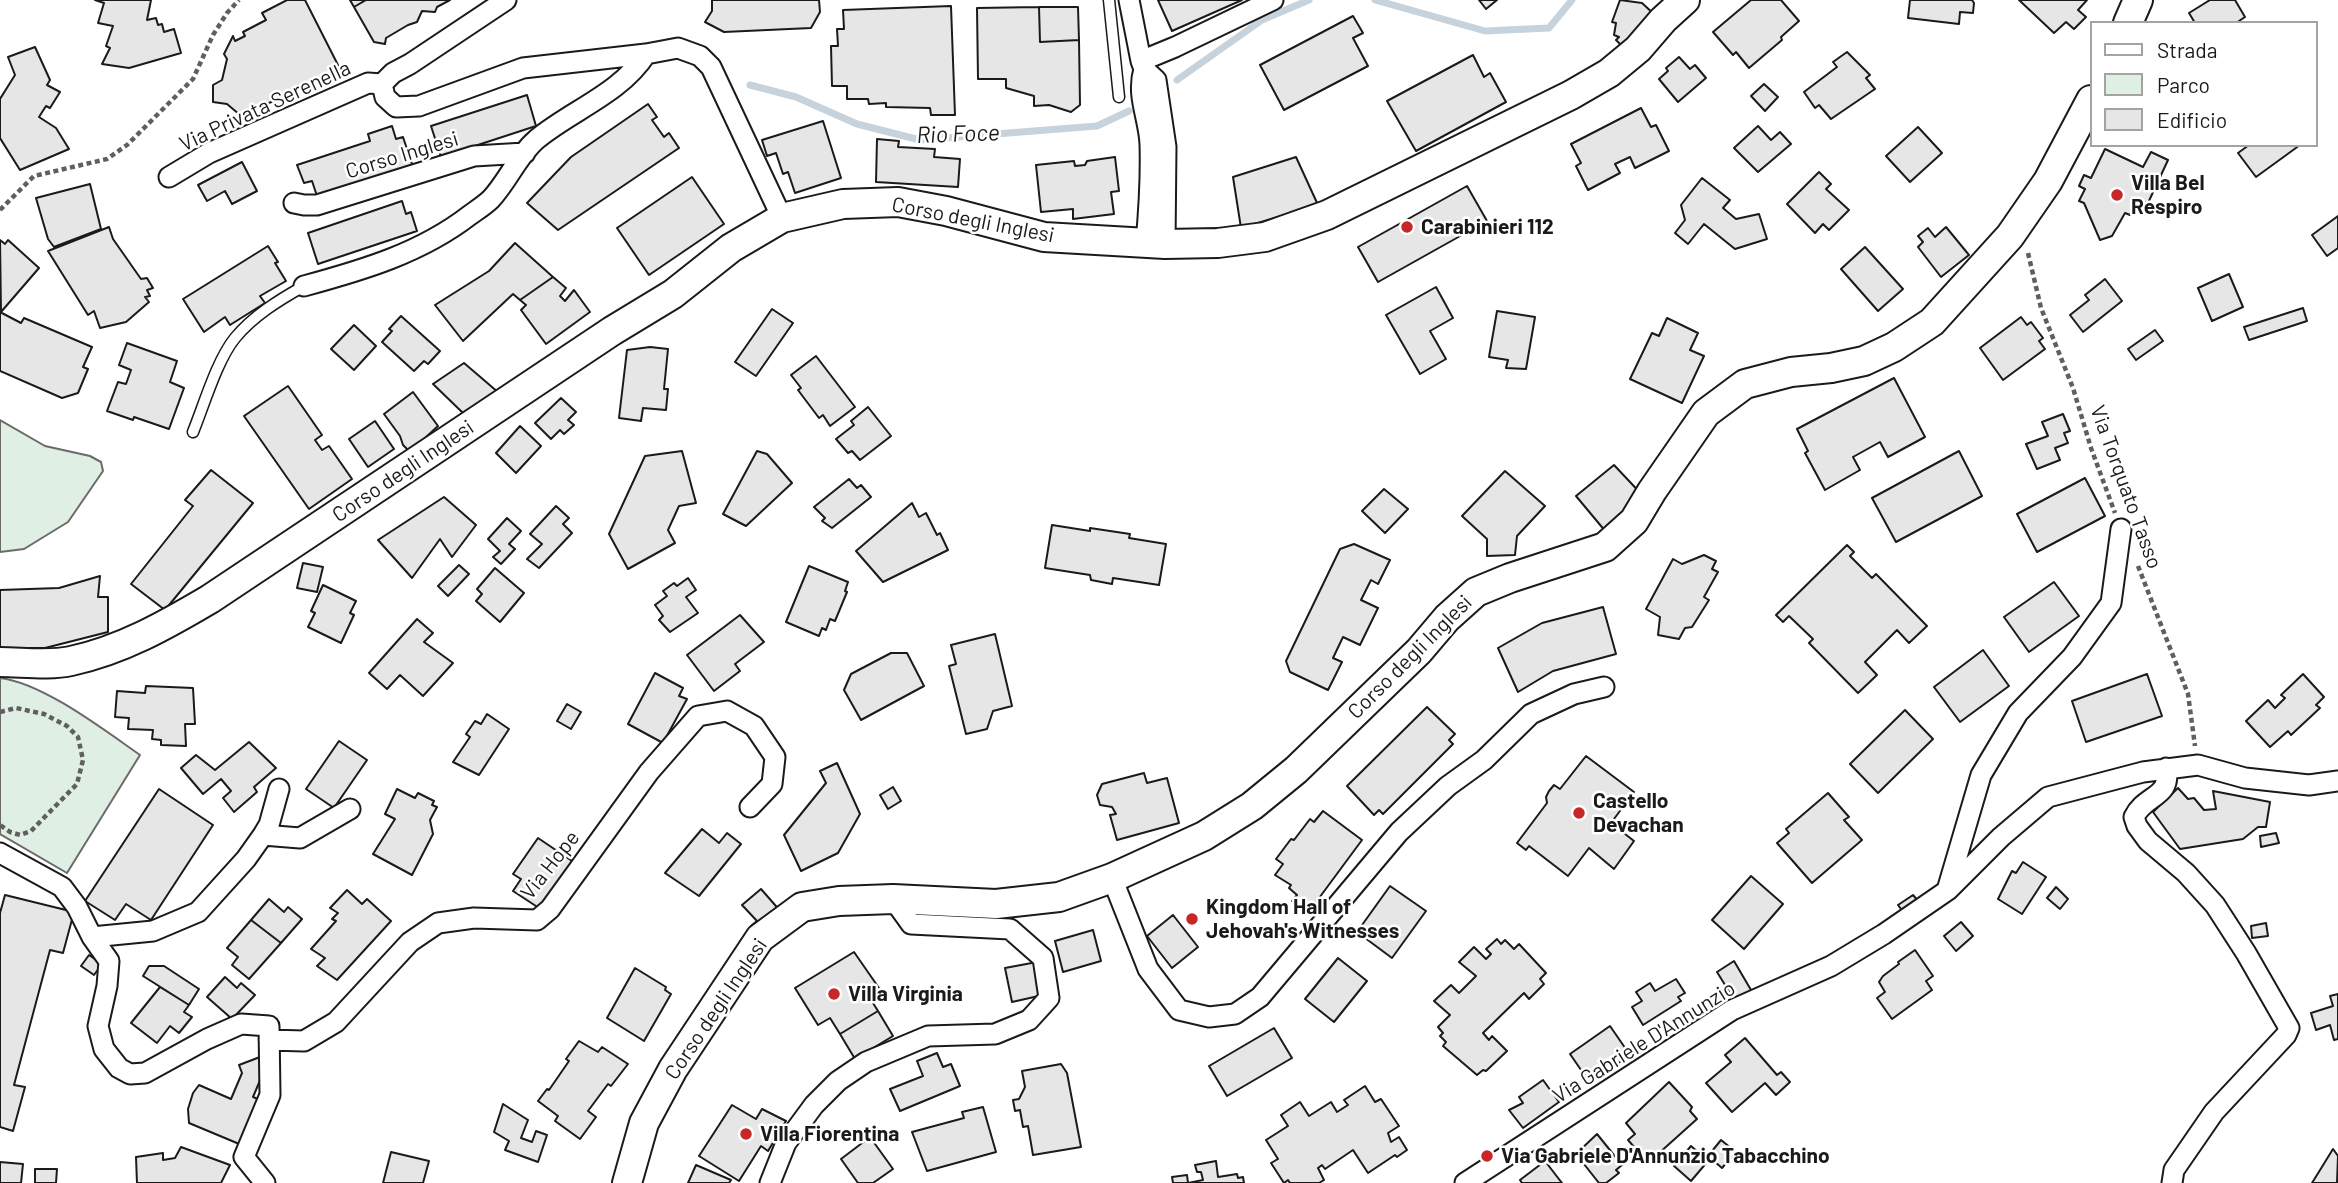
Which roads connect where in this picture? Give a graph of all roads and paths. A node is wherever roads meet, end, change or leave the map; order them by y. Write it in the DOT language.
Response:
graph roads {
  1 [pos="239,0"];
  2 [pos="506,0"];
  3 [pos="1109,0"];
  4 [pos="1129,0"];
  5 [pos="1273,0"];
  6 [pos="1685,0"];
  7 [pos="2138,0"];
  8 [pos="2129,21"];
  9 [pos="646,54"];
  10 [pos="1143,65"];
  11 [pos="383,86"];
  12 [pos="1119,97"];
  13 [pos="2090,102"];
  14 [pos="525,153"];
  15 [pos="169,177"];
  16 [pos="294,203"];
  17 [pos="0,210"];
  18 [pos="782,218"];
  19 [pos="2021,221"];
  20 [pos="1156,244"];
  21 [pos="304,286"];
  22 [pos="193,432"];
  23 [pos="2121,529"];
  24 [pos="0,662"];
  25 [pos="1604,687"];
  26 [pos="0,712"];
  27 [pos="2198,765"];
  28 [pos="2166,768"];
  29 [pos="2338,782"];
  30 [pos="279,789"];
  31 [pos="750,807"];
  32 [pos="350,808"];
  33 [pos="0,825"];
  34 [pos="263,835"];
  35 [pos="0,853"];
  36 [pos="1112,878"];
  37 [pos="1948,890"];
  38 [pos="893,899"];
  39 [pos="92,937"];
  40 [pos="270,1040"];
  41 [pos="265,1183"];
  42 [pos="627,1183"];
  43 [pos="770,1183"];
  44 [pos="1465,1183"];
  45 [pos="2172,1183"];
  1 -- 17 [label="path"];
  2 -- 11 [label="street, Via Privata Serenella"];
  3 -- 12 [label="lane"];
  4 -- 10 [label="street"];
  5 -- 10 [label="street"];
  6 -- 20 [label="main road, Corso degli Inglesi"];
  7 -- 8 [label="main road"];
  9 -- 11 [label="street"];
  9 -- 14 [label="street"];
  9 -- 18 [label="street"];
  10 -- 20 [label="street"];
  11 -- 15 [label="street, Via Privata Serenella"];
  13 -- 19 [label="main road, Corso degli Inglesi"];
  14 -- 16 [label="street, Corso Inglesi"];
  14 -- 21 [label="street"];
  18 -- 20 [label="main road, Corso degli Inglesi"];
  18 -- 24 [label="main road, Corso degli Inglesi"];
  19 -- 23 [label="path, Via Torquato Tasso"];
  19 -- 36 [label="main road, Corso degli Inglesi"];
  21 -- 22 [label="lane"];
  23 -- 27 [label="path, Via Torquato Tasso"];
  23 -- 37 [label="street"];
  25 -- 36 [label="street"];
  26 -- 33 [label="path"];
  27 -- 28 [label="street, Via Gabriele D'Annunzio"];
  27 -- 29 [label="street, Via Gabriele D'Annunzio"];
  28 -- 37 [label="street, Via Gabriele D'Annunzio"];
  28 -- 45 [label="street"];
  30 -- 34 [label="street"];
  31 -- 40 [label="street, Via Hope"];
  32 -- 34 [label="street"];
  34 -- 39 [label="street"];
  35 -- 39 [label="street"];
  36 -- 38 [label="main road, Corso degli Inglesi"];
  37 -- 44 [label="street, Via Gabriele D'Annunzio"];
  38 -- 42 [label="main road, Corso degli Inglesi"];
  38 -- 43 [label="street"];
  39 -- 40 [label="street"];
  40 -- 41 [label="street"];
}
